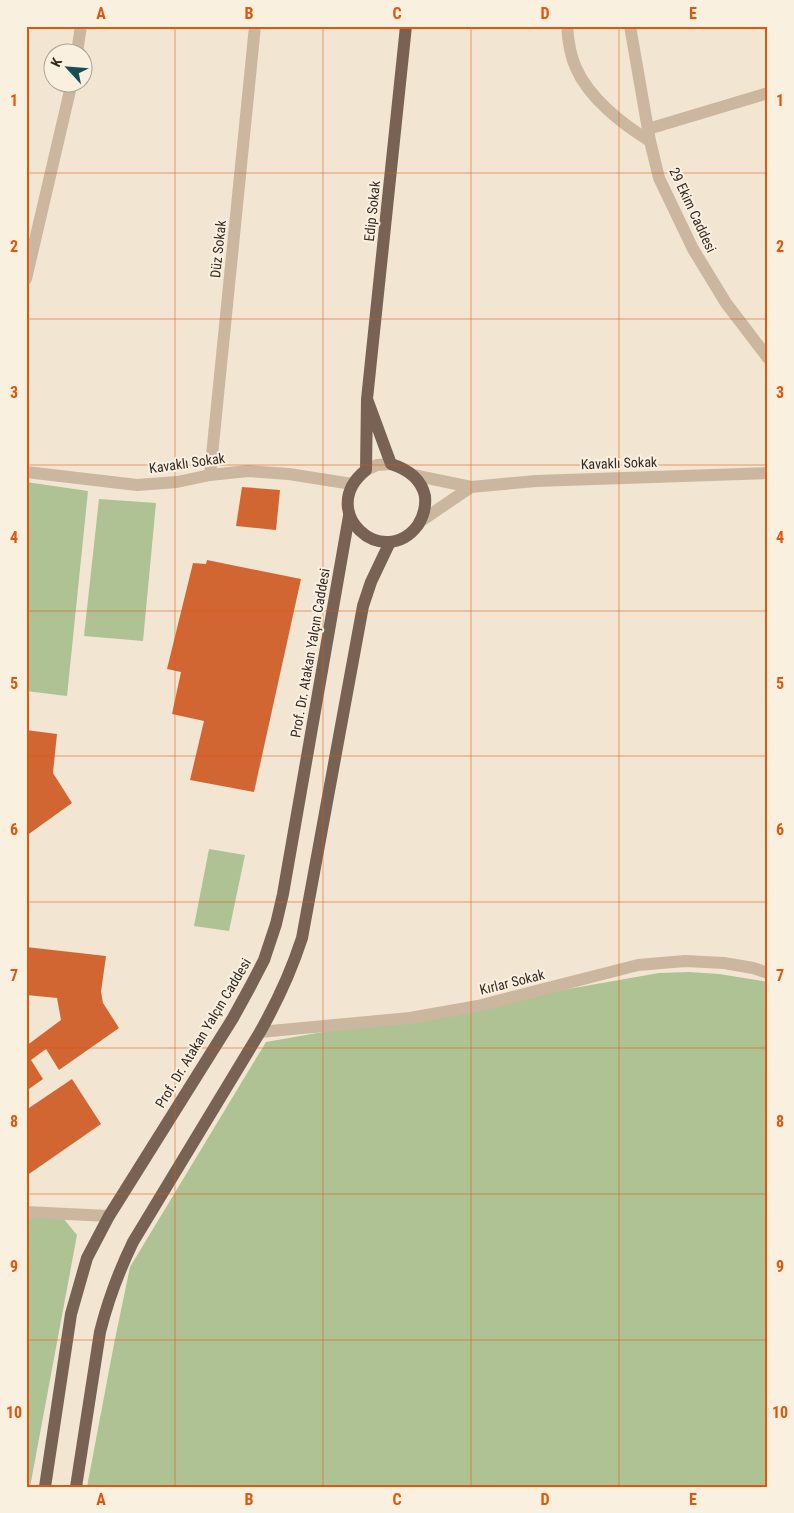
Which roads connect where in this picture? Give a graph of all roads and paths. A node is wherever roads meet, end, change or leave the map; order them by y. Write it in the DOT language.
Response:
graph roads {
  1 [pos="81,26"];
  2 [pos="256,26"];
  3 [pos="406,26"];
  4 [pos="567,26"];
  5 [pos="630,26"];
  6 [pos="79,42"];
  7 [pos="70,92"];
  8 [pos="768,93"];
  9 [pos="649,135"];
  10 [pos="26,279"];
  11 [pos="768,358"];
  12 [pos="367,399"];
  13 [pos="391,464"];
  14 [pos="366,470"];
  15 [pos="26,472"];
  16 [pos="768,472"];
  17 [pos="413,474"];
  18 [pos="210,475"];
  19 [pos="352,484"];
  20 [pos="471,487"];
  21 [pos="349,516"];
  22 [pos="420,521"];
  23 [pos="390,542"];
  24 [pos="768,973"];
  25 [pos="260,1032"];
  26 [pos="26,1212"];
  27 [pos="108,1216"];
  28 [pos="45,1487"];
  29 [pos="76,1487"];
  1 -- 6 [label="street"];
  2 -- 18 [label="street, Düz Sokak"];
  3 -- 12 [label="main road, Edip Sokak"];
  4 -- 9 [label="street"];
  5 -- 9 [label="street, 29 Ekim Caddesi"];
  7 -- 10 [label="street"];
  8 -- 9 [label="street"];
  9 -- 11 [label="street, 29 Ekim Caddesi"];
  12 -- 13 [label="main road"];
  12 -- 14 [label="main road, Edip Sokak"];
  13 -- 14 [label="street"];
  13 -- 17 [label="main road"];
  14 -- 19 [label="main road"];
  15 -- 18 [label="street, Kavaklı Sokak"];
  16 -- 20 [label="street, Kavaklı Sokak"];
  17 -- 20 [label="street"];
  17 -- 22 [label="main road"];
  18 -- 19 [label="street, Kavaklı Sokak"];
  19 -- 21 [label="main road"];
  20 -- 22 [label="street"];
  21 -- 23 [label="main road"];
  21 -- 27 [label="main road, Prof. Dr. Atakan Yalçın Caddesi"];
  22 -- 23 [label="main road"];
  23 -- 25 [label="main road"];
  24 -- 25 [label="street, Kırlar Sokak"];
  25 -- 29 [label="main road"];
  26 -- 27 [label="street"];
  27 -- 28 [label="main road, Prof. Dr. Atakan Yalçın Caddesi"];
}
